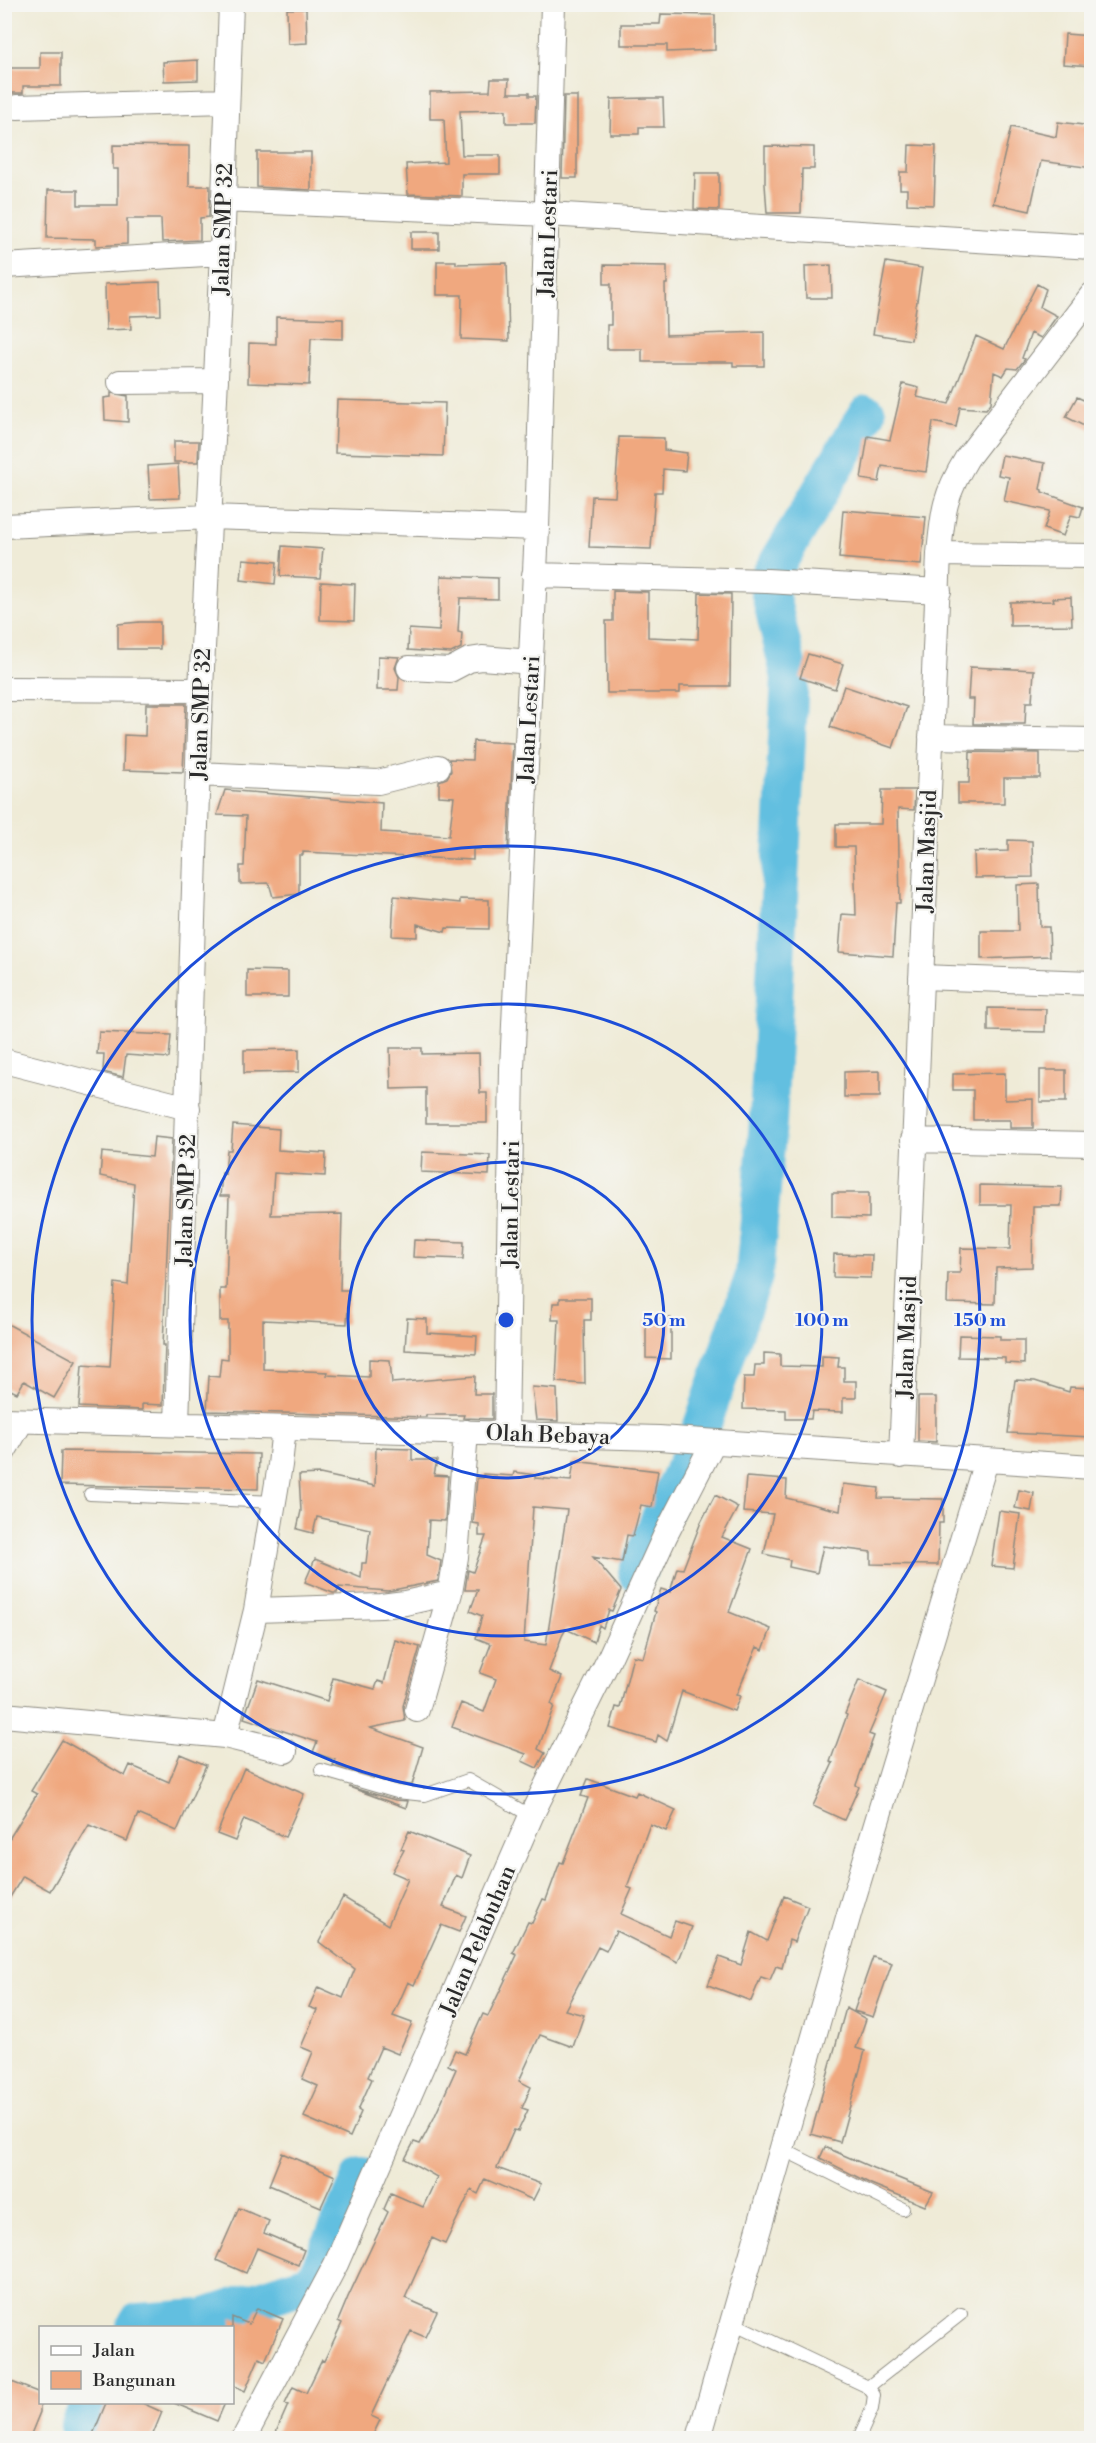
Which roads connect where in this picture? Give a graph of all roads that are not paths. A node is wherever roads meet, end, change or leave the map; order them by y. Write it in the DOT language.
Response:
graph roads {
  1 [pos="231,4"];
  2 [pos="553,4"];
  3 [pos="227,101"];
  4 [pos="17,107"];
  5 [pos="223,200"];
  6 [pos="548,214"];
  7 [pos="1092,247"];
  8 [pos="222,253"];
  9 [pos="4,267"];
  10 [pos="1092,295"];
  11 [pos="216,381"];
  12 [pos="120,382"];
  13 [pos="208,517"];
  14 [pos="4,526"];
  15 [pos="537,528"];
  16 [pos="939,554"];
  17 [pos="1092,556"];
  18 [pos="534,575"];
  19 [pos="939,591"];
  20 [pos="531,662"];
  21 [pos="408,668"];
  22 [pos="4,689"];
  23 [pos="201,690"];
  24 [pos="931,737"];
  25 [pos="1092,740"];
  26 [pos="438,767"];
  27 [pos="198,774"];
  28 [pos="921,977"];
  29 [pos="1092,983"];
  30 [pos="7,1068"];
  31 [pos="188,1108"];
  32 [pos="913,1140"];
  33 [pos="1092,1144"];
  34 [pos="13,1421"];
  35 [pos="177,1424"];
  36 [pos="284,1428"];
  37 [pos="466,1432"];
  38 [pos="506,1433"];
  39 [pos="708,1443"];
  40 [pos="4,1451"];
  41 [pos="901,1456"];
  42 [pos="986,1461"];
  43 [pos="1092,1467"];
  44 [pos="90,1494"];
  45 [pos="274,1502"];
  46 [pos="450,1593"];
  47 [pos="256,1610"];
  48 [pos="417,1710"];
  49 [pos="4,1715"];
  50 [pos="225,1736"];
  51 [pos="285,1751"];
  52 [pos="321,1770"];
  53 [pos="528,1814"];
  54 [pos="782,2149"];
  55 [pos="903,2209"];
  56 [pos="960,2314"];
  57 [pos="733,2323"];
  58 [pos="868,2387"];
  59 [pos="244,2439"];
  60 [pos="699,2439"];
  61 [pos="859,2439"];
  1 -- 3 [label="street, Jalan SMP 32"];
  2 -- 6 [label="street, Jalan Lestari"];
  3 -- 4 [label="street"];
  3 -- 5 [label="street, Jalan SMP 32"];
  5 -- 6 [label="street"];
  5 -- 8 [label="street, Jalan SMP 32"];
  6 -- 7 [label="street"];
  6 -- 15 [label="street, Jalan Lestari"];
  8 -- 9 [label="street"];
  8 -- 11 [label="street, Jalan SMP 32"];
  10 -- 16 [label="street, Jalan Masjid"];
  11 -- 12 [label="street"];
  11 -- 13 [label="street, Jalan SMP 32"];
  13 -- 14 [label="street"];
  13 -- 15 [label="street"];
  13 -- 23 [label="street, Jalan SMP 32"];
  15 -- 18 [label="street, Jalan Lestari"];
  16 -- 17 [label="street"];
  16 -- 19 [label="street, Jalan Masjid"];
  18 -- 19 [label="street"];
  18 -- 20 [label="street, Jalan Lestari"];
  19 -- 24 [label="street, Jalan Masjid"];
  20 -- 21 [label="street"];
  20 -- 38 [label="street, Jalan Lestari"];
  22 -- 23 [label="street"];
  23 -- 27 [label="street, Jalan SMP 32"];
  24 -- 25 [label="street"];
  24 -- 28 [label="street, Jalan Masjid"];
  26 -- 27 [label="street"];
  27 -- 31 [label="street, Jalan SMP 32"];
  28 -- 29 [label="street"];
  28 -- 32 [label="street, Jalan Masjid"];
  30 -- 31 [label="street"];
  31 -- 35 [label="street, Jalan SMP 32"];
  32 -- 33 [label="street"];
  32 -- 41 [label="street, Jalan Masjid"];
  34 -- 35 [label="street, Olah Bebaya"];
  34 -- 40 [label="street"];
  35 -- 36 [label="street, Olah Bebaya"];
  36 -- 37 [label="street, Olah Bebaya"];
  36 -- 45 [label="street"];
  37 -- 38 [label="street, Olah Bebaya"];
  37 -- 46 [label="street"];
  38 -- 39 [label="street, Olah Bebaya"];
  39 -- 41 [label="street, Olah Bebaya"];
  39 -- 53 [label="street, Jalan Pelabuhan"];
  41 -- 42 [label="street, Olah Bebaya"];
  42 -- 43 [label="street, Olah Bebaya"];
  42 -- 54 [label="street"];
  44 -- 45 [label="lane"];
  45 -- 47 [label="street"];
  46 -- 47 [label="street"];
  46 -- 48 [label="street"];
  47 -- 50 [label="street"];
  49 -- 50 [label="street"];
  50 -- 51 [label="street"];
  52 -- 53 [label="lane"];
  53 -- 59 [label="street, Jalan Pelabuhan"];
  54 -- 55 [label="lane"];
  54 -- 57 [label="street"];
  56 -- 58 [label="lane"];
  57 -- 58 [label="lane"];
  57 -- 60 [label="street"];
  58 -- 61 [label="lane"];
}
